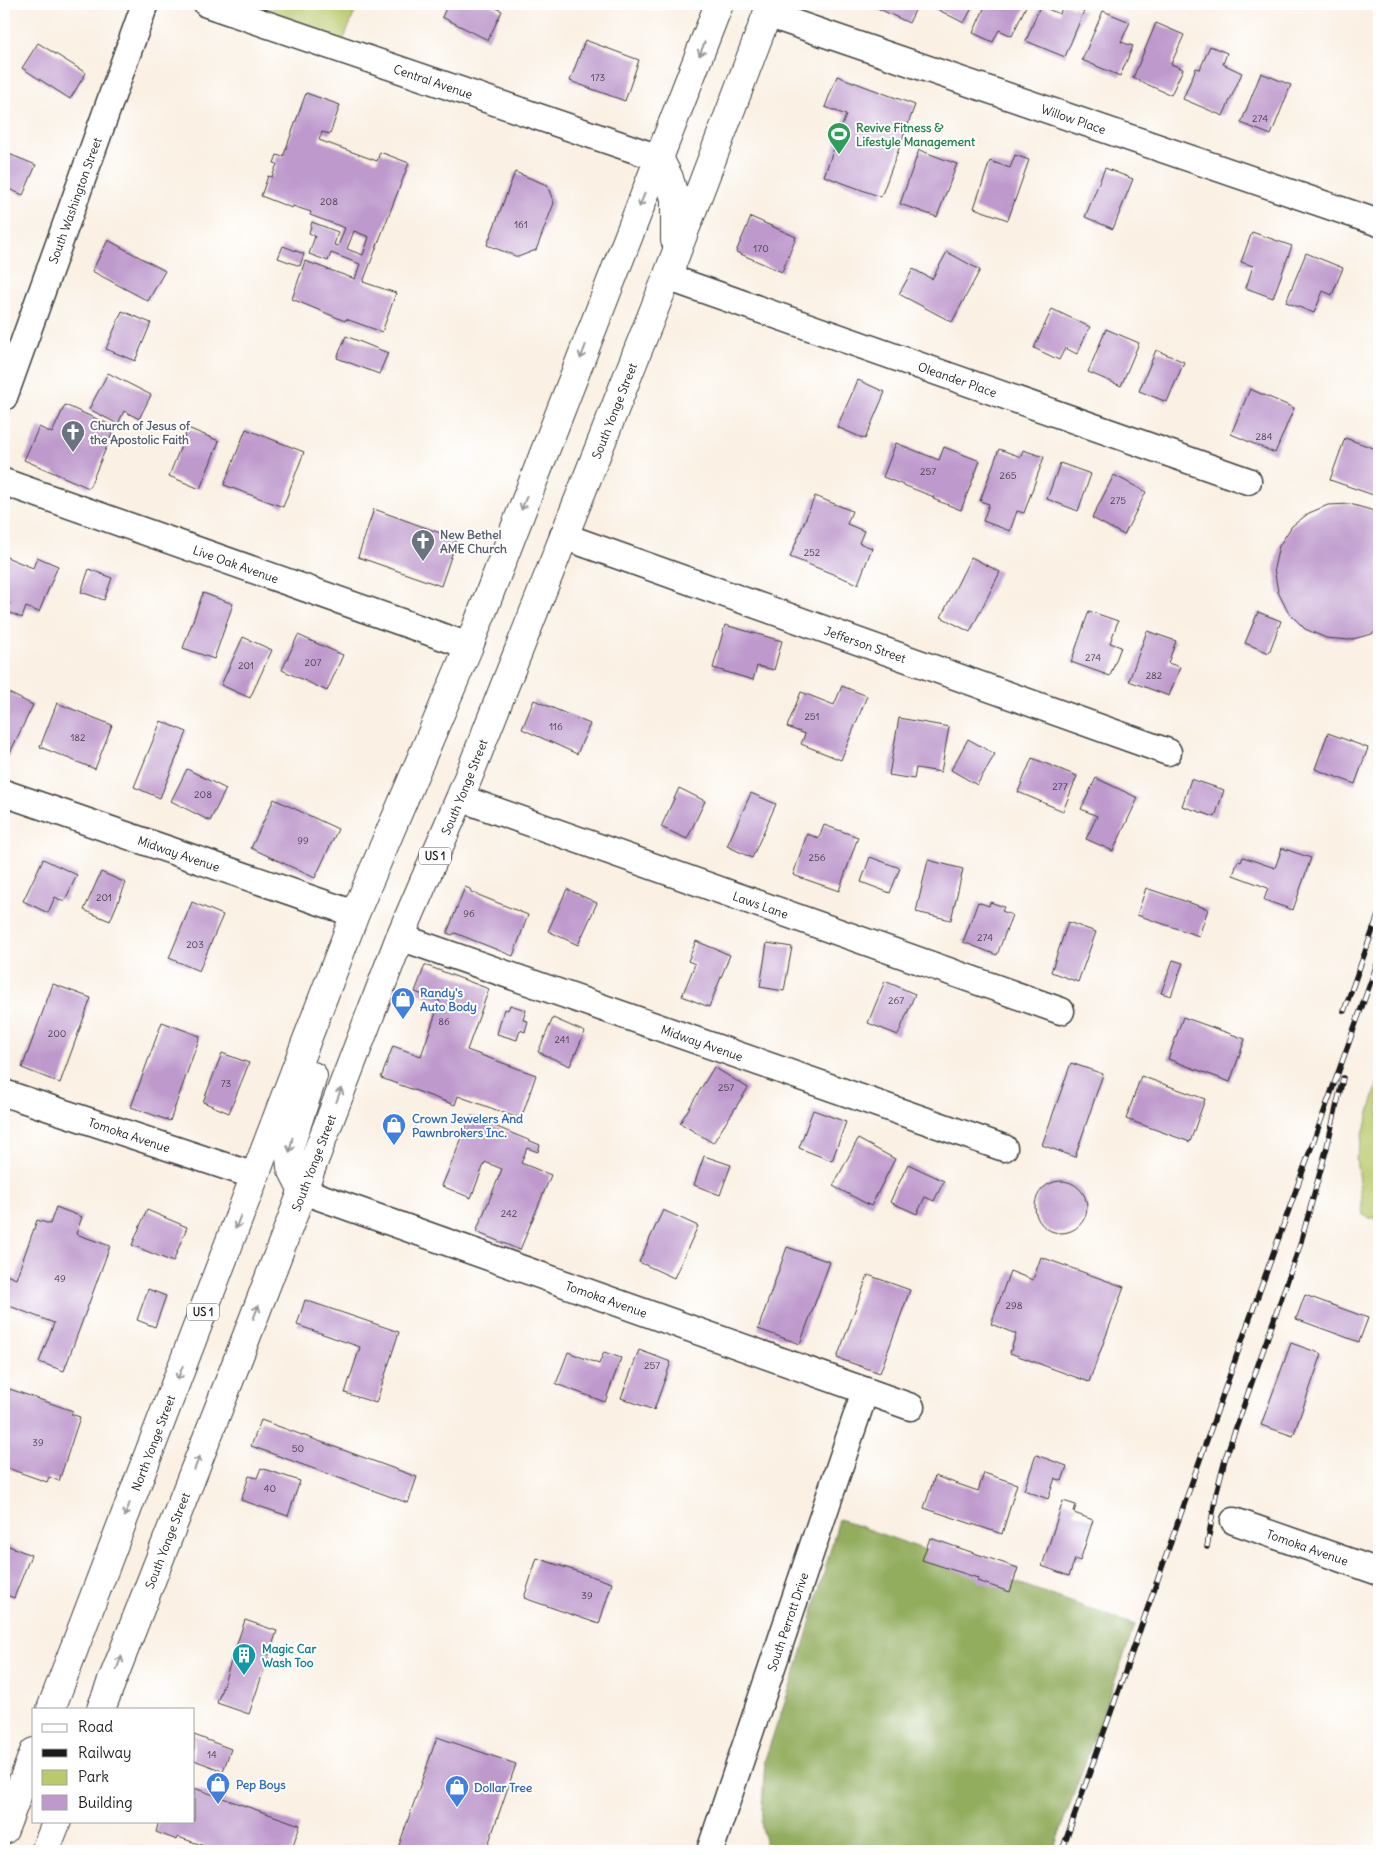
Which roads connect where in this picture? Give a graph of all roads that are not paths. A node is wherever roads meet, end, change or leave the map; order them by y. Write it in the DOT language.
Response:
graph roads {
  1 [pos="145,4"];
  2 [pos="207,4"];
  3 [pos="720,4"];
  4 [pos="769,9"];
  5 [pos="659,158"];
  6 [pos="1379,223"];
  7 [pos="671,267"];
  8 [pos="4,397"];
  9 [pos="1248,481"];
  10 [pos="4,482"];
  11 [pos="563,536"];
  12 [pos="469,646"];
  13 [pos="1168,752"];
  14 [pos="4,793"];
  15 [pos="460,798"];
  16 [pos="355,914"];
  17 [pos="400,937"];
  18 [pos="330,982"];
  19 [pos="1061,1011"];
  20 [pos="4,1093"];
  21 [pos="1004,1148"];
  22 [pos="255,1176"];
  23 [pos="303,1191"];
  24 [pos="865,1390"];
  25 [pos="911,1407"];
  26 [pos="1234,1521"];
  27 [pos="1379,1572"];
  28 [pos="51,1708"];
  29 [pos="101,1708"];
  30 [pos="32,1757"];
  31 [pos="57,1822"];
  32 [pos="4,1830"];
  33 [pos="45,1851"];
  34 [pos="710,1851"];
  1 -- 8 [label="street, South Washington Street"];
  2 -- 5 [label="street, Central Avenue"];
  3 -- 5 [label="main road, US 1, one-way"];
  4 -- 6 [label="street, Willow Place"];
  4 -- 7 [label="main road, South Yonge Street / US 1"];
  5 -- 7 [label="main road"];
  5 -- 12 [label="main road, US 1, one-way"];
  7 -- 9 [label="street, Oleander Place"];
  7 -- 11 [label="main road, South Yonge Street / US 1"];
  10 -- 12 [label="street, Live Oak Avenue"];
  11 -- 13 [label="street, Jefferson Street"];
  11 -- 15 [label="main road, South Yonge Street / US 1"];
  12 -- 16 [label="main road, US 1"];
  14 -- 16 [label="street, Midway Avenue"];
  15 -- 17 [label="main road, South Yonge Street / US 1"];
  15 -- 19 [label="street, Laws Lane"];
  16 -- 18 [label="main road, US 1"];
  17 -- 21 [label="street, Midway Avenue"];
  23 -- 17 [label="main road, South Yonge Street / US 1, one-way"];
  18 -- 22 [label="main road, US 1"];
  18 -- 23 [label="main road, one-way"];
  20 -- 22 [label="street, Tomoka Avenue"];
  22 -- 28 [label="main road, North Yonge Street / US 1, one-way"];
  23 -- 24 [label="street, Tomoka Avenue"];
  29 -- 23 [label="main road, South Yonge Street / US 1, one-way"];
  24 -- 25 [label="street, Tomoka Avenue"];
  24 -- 34 [label="street, South Perrott Drive"];
  26 -- 27 [label="street, Tomoka Avenue"];
  30 -- 32 [label="main road"];
  31 -- 33 [label="main road"];
}
